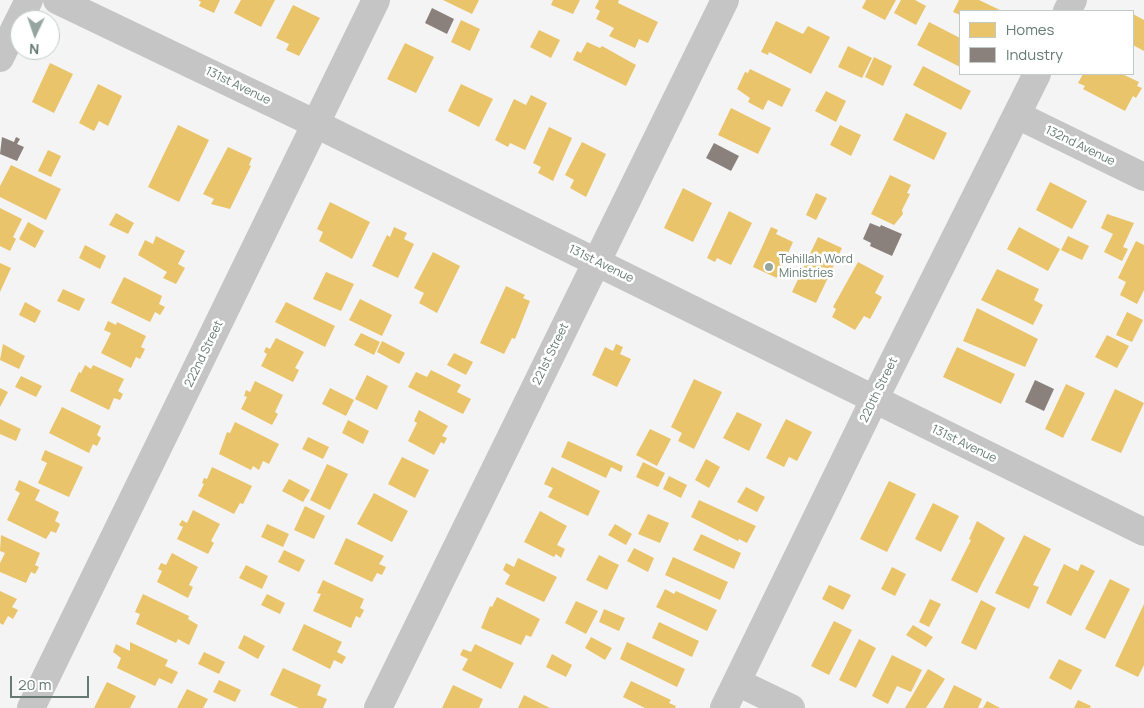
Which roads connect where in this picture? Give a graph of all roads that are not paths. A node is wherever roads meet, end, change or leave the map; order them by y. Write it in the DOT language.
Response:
graph roads {
  1 [pos="29,0"];
  2 [pos="57,0"];
  3 [pos="376,0"];
  4 [pos="725,0"];
  5 [pos="0,58"];
  6 [pos="1036,75"];
  7 [pos="1016,115"];
  8 [pos="316,124"];
  9 [pos="1144,177"];
  10 [pos="597,262"];
  11 [pos="874,400"];
  12 [pos="1144,532"];
  13 [pos="737,682"];
  14 [pos="31,708"];
  15 [pos="378,708"];
  16 [pos="724,708"];
  17 [pos="791,708"];
  1 -- 5 [label="street"];
  2 -- 8 [label="street, 131st Avenue"];
  3 -- 8 [label="street, 222nd Street"];
  4 -- 10 [label="street, 221st Street"];
  6 -- 7 [label="street, 220th Street"];
  7 -- 9 [label="street, 132nd Avenue"];
  7 -- 11 [label="street, 220th Street"];
  8 -- 10 [label="street, 131st Avenue"];
  8 -- 14 [label="street, 222nd Street"];
  10 -- 11 [label="street, 131st Avenue"];
  10 -- 15 [label="street, 221st Street"];
  11 -- 12 [label="street, 131st Avenue"];
  11 -- 13 [label="street, 220th Street"];
  13 -- 16 [label="street, 220th Street"];
  13 -- 17 [label="street"];
}
